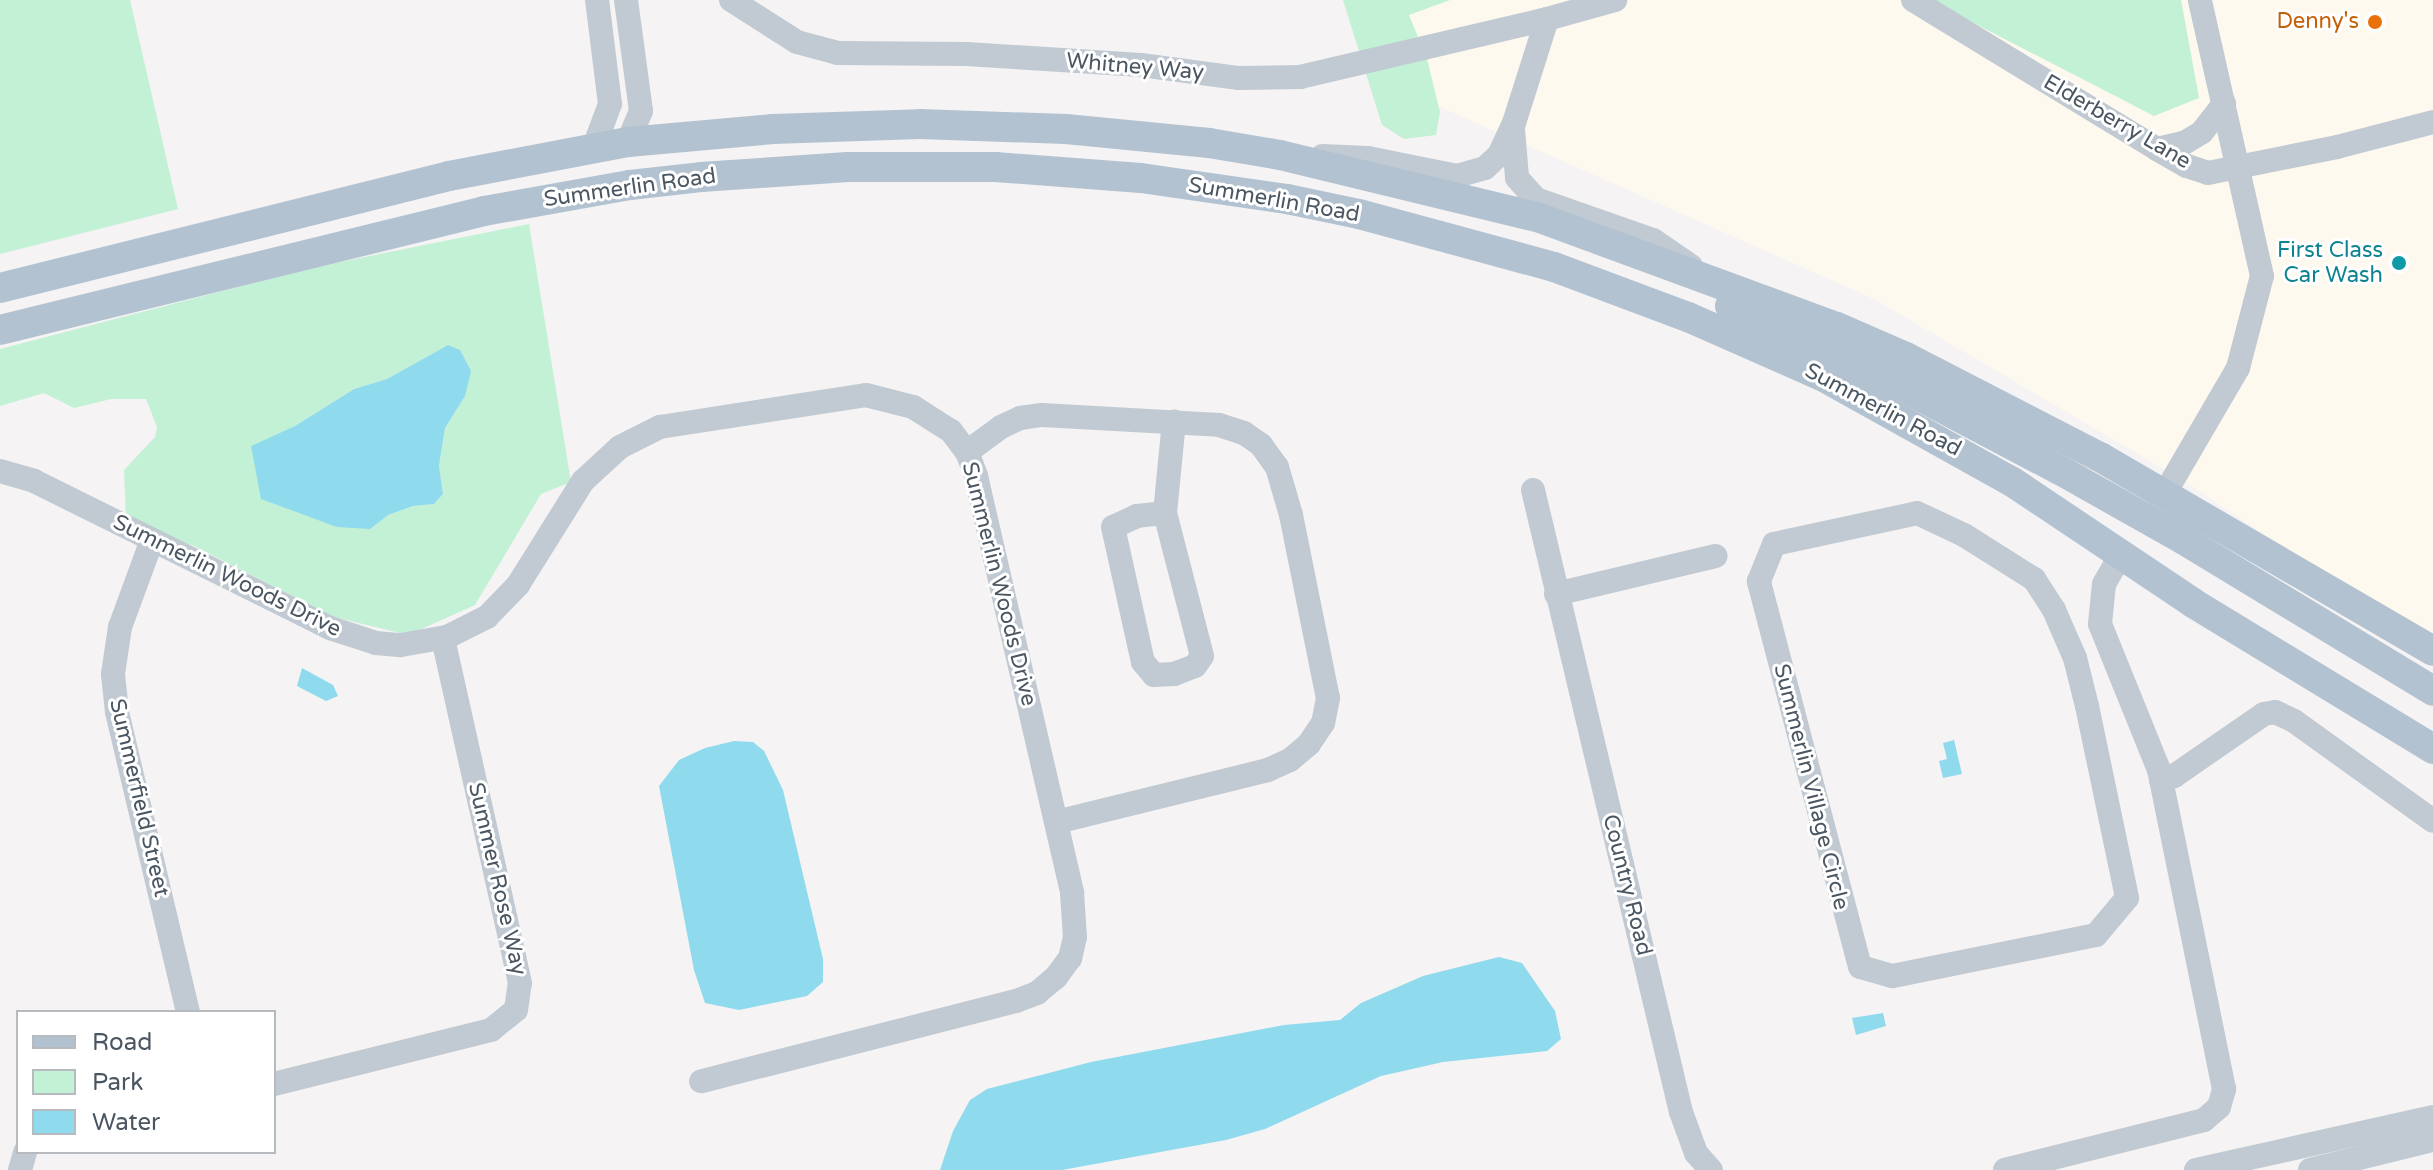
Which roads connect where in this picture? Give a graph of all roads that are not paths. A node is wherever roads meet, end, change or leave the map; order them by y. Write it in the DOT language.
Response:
graph roads {
  1 [pos="597,0"];
  2 [pos="626,0"];
  3 [pos="731,0"];
  4 [pos="1615,0"];
  5 [pos="1913,0"];
  6 [pos="2200,0"];
  7 [pos="1547,19"];
  8 [pos="2224,104"];
  9 [pos="2433,122"];
  10 [pos="1514,123"];
  11 [pos="628,142"];
  12 [pos="594,147"];
  13 [pos="2157,149"];
  14 [pos="1280,155"];
  15 [pos="2239,169"];
  16 [pos="1540,218"];
  17 [pos="1709,278"];
  18 [pos="0,288"];
  19 [pos="135,297"];
  20 [pos="0,330"];
  21 [pos="1174,421"];
  22 [pos="967,452"];
  23 [pos="0,471"];
  24 [pos="1533,490"];
  25 [pos="2165,493"];
  26 [pos="1165,513"];
  27 [pos="152,540"];
  28 [pos="2121,554"];
  29 [pos="1716,556"];
  30 [pos="1556,594"];
  31 [pos="443,638"];
  32 [pos="2433,651"];
  33 [pos="2433,691"];
  34 [pos="2127,694"];
  35 [pos="2087,706"];
  36 [pos="2433,749"];
  37 [pos="2161,780"];
  38 [pos="2433,821"];
  39 [pos="1056,822"];
  40 [pos="188,1010"];
  41 [pos="701,1081"];
  42 [pos="276,1084"];
  43 [pos="2433,1117"];
  44 [pos="2433,1140"];
  45 [pos="1711,1170"];
  46 [pos="2005,1170"];
  47 [pos="2196,1170"];
  48 [pos="2310,1170"];
  1 -- 12 [label="street"];
  2 -- 11 [label="street"];
  3 -- 7 [label="street, Whitney Way"];
  4 -- 7 [label="street"];
  5 -- 13 [label="street, Elderberry Lane"];
  6 -- 8 [label="street"];
  7 -- 10 [label="street"];
  8 -- 13 [label="street"];
  8 -- 15 [label="street"];
  9 -- 15 [label="street, Elderberry Lane"];
  10 -- 14 [label="street"];
  10 -- 17 [label="street"];
  11 -- 12 [label="main road, Summerlin Road"];
  11 -- 14 [label="main road, Summerlin Road"];
  11 -- 19 [label="main road"];
  12 -- 18 [label="main road, Summerlin Road"];
  13 -- 15 [label="street, Elderberry Lane"];
  14 -- 16 [label="main road, Summerlin Road"];
  15 -- 25 [label="street"];
  16 -- 17 [label="main road, Summerlin Road"];
  16 -- 33 [label="main road"];
  17 -- 25 [label="main road, Summerlin Road"];
  19 -- 20 [label="main road, Summerlin Road"];
  19 -- 28 [label="main road, Summerlin Road"];
  21 -- 22 [label="street"];
  21 -- 26 [label="street"];
  21 -- 39 [label="street"];
  22 -- 31 [label="street, Summerlin Woods Drive"];
  22 -- 39 [label="street, Summerlin Woods Drive"];
  23 -- 27 [label="street, Summerlin Woods Drive"];
  24 -- 30 [label="street, Country Road"];
  25 -- 32 [label="main road, Summerlin Road"];
  26 -- 26 [label="street"];
  27 -- 31 [label="street, Summerlin Woods Drive"];
  27 -- 40 [label="street, Summerfield Street"];
  28 -- 34 [label="street"];
  28 -- 36 [label="main road, Summerlin Road"];
  29 -- 30 [label="street"];
  30 -- 45 [label="street, Country Road"];
  31 -- 42 [label="street, Summer Rose Way"];
  34 -- 35 [label="street"];
  34 -- 37 [label="street"];
  35 -- 35 [label="street, Summerlin Village Circle"];
  37 -- 38 [label="street"];
  37 -- 46 [label="street"];
  39 -- 41 [label="street, Summerlin Woods Drive"];
  43 -- 47 [label="street"];
  44 -- 48 [label="street"];
}
